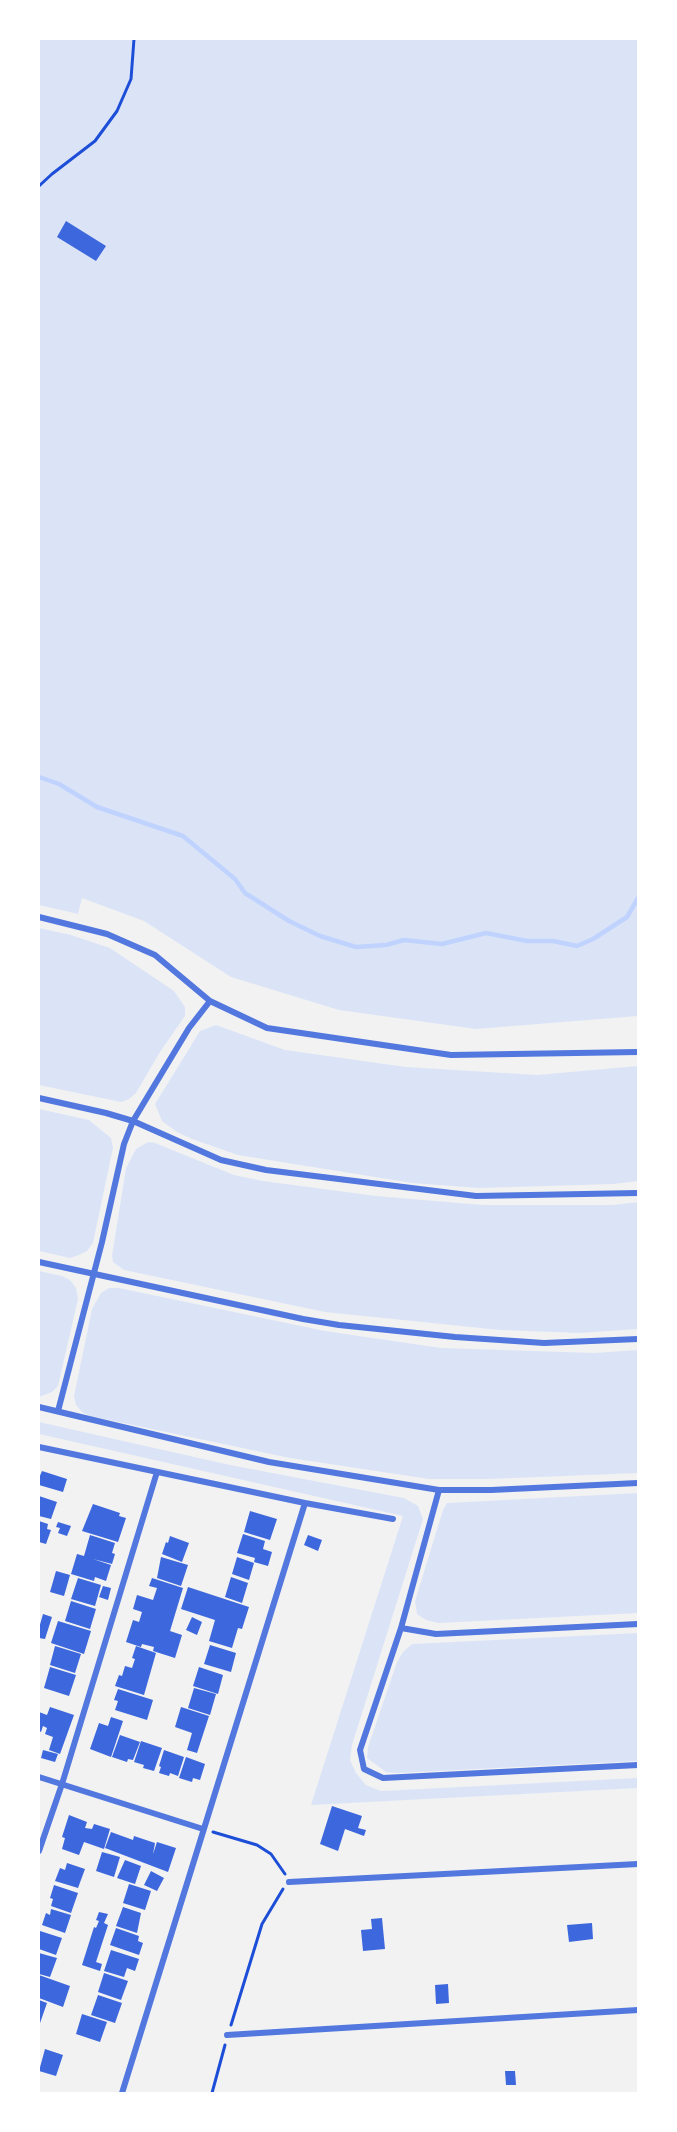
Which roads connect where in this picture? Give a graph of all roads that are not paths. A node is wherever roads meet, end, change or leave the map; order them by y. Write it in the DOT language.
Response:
graph roads {
  1 [pos="39,917"];
  2 [pos="210,1001"];
  3 [pos="638,1052"];
  4 [pos="39,1098"];
  5 [pos="133,1121"];
  6 [pos="638,1193"];
  7 [pos="39,1262"];
  8 [pos="93,1274"];
  9 [pos="638,1339"];
  10 [pos="39,1407"];
  11 [pos="58,1411"];
  12 [pos="39,1447"];
  13 [pos="157,1472"];
  14 [pos="638,1483"];
  15 [pos="439,1490"];
  16 [pos="305,1503"];
  17 [pos="393,1519"];
  18 [pos="638,1624"];
  19 [pos="401,1628"];
  20 [pos="638,1765"];
  21 [pos="39,1777"];
  22 [pos="62,1784"];
  23 [pos="203,1829"];
  24 [pos="39,1851"];
  25 [pos="638,1864"];
  26 [pos="289,1882"];
  27 [pos="638,2010"];
  28 [pos="227,2035"];
  29 [pos="122,2093"];
  1 -- 2 [label="street"];
  2 -- 3 [label="street"];
  2 -- 5 [label="street"];
  4 -- 5 [label="street"];
  5 -- 6 [label="street"];
  5 -- 8 [label="street"];
  7 -- 8 [label="street"];
  8 -- 9 [label="street"];
  8 -- 11 [label="street"];
  10 -- 11 [label="street"];
  11 -- 15 [label="street"];
  12 -- 13 [label="street"];
  13 -- 16 [label="street"];
  13 -- 22 [label="street"];
  14 -- 15 [label="street"];
  15 -- 19 [label="street"];
  16 -- 17 [label="street"];
  16 -- 23 [label="street"];
  18 -- 19 [label="street"];
  19 -- 20 [label="street"];
  21 -- 22 [label="street"];
  22 -- 23 [label="street"];
  22 -- 24 [label="street"];
  23 -- 29 [label="street"];
  25 -- 26 [label="street"];
  27 -- 28 [label="street"];
}
